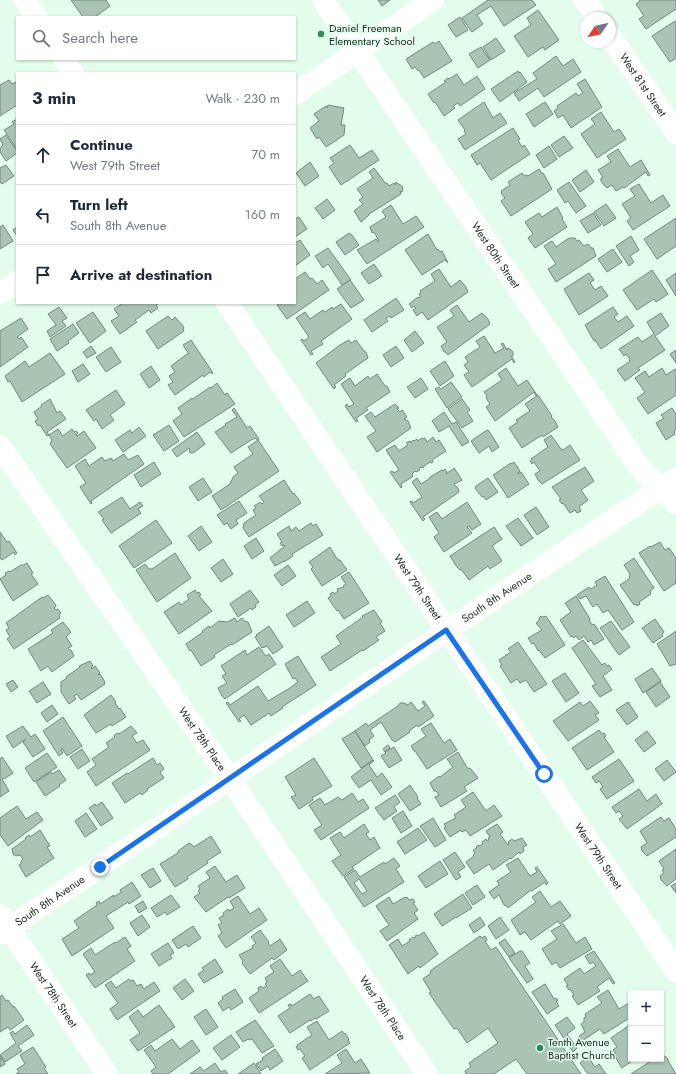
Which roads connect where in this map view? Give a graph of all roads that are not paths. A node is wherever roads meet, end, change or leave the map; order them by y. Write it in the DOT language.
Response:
graph roads {
  1 [pos="25,0"];
  2 [pos="324,0"];
  3 [pos="433,0"];
  4 [pos="585,0"];
  5 [pos="594,12"];
  6 [pos="35,16"];
  7 [pos="616,45"];
  8 [pos="358,51"];
  9 [pos="65,60"];
  10 [pos="72,72"];
  11 [pos="296,93"];
  12 [pos="676,133"];
  13 [pos="16,283"];
  14 [pos="0,294"];
  15 [pos="228,304"];
  16 [pos="0,446"];
  17 [pos="671,490"];
  18 [pos="446,630"];
  19 [pos="230,779"];
  20 [pos="3,926"];
  21 [pos="676,971"];
  22 [pos="107,1074"];
  23 [pos="427,1074"];
  1 -- 6 [label="street"];
  2 -- 8 [label="street, West 80th Street"];
  3 -- 8 [label="street"];
  4 -- 5 [label="street"];
  7 -- 12 [label="street, West 81st Street"];
  8 -- 11 [label="street"];
  8 -- 17 [label="street, West 80th Street"];
  9 -- 10 [label="street"];
  13 -- 14 [label="street"];
  15 -- 18 [label="street, West 79th Street"];
  16 -- 19 [label="street, West 78th Place"];
  17 -- 18 [label="street, South 8th Avenue"];
  18 -- 19 [label="street, South 8th Avenue"];
  18 -- 21 [label="street, West 79th Street"];
  19 -- 20 [label="street, South 8th Avenue"];
  19 -- 23 [label="street, West 78th Place"];
  20 -- 22 [label="street, West 78th Street"];
}
